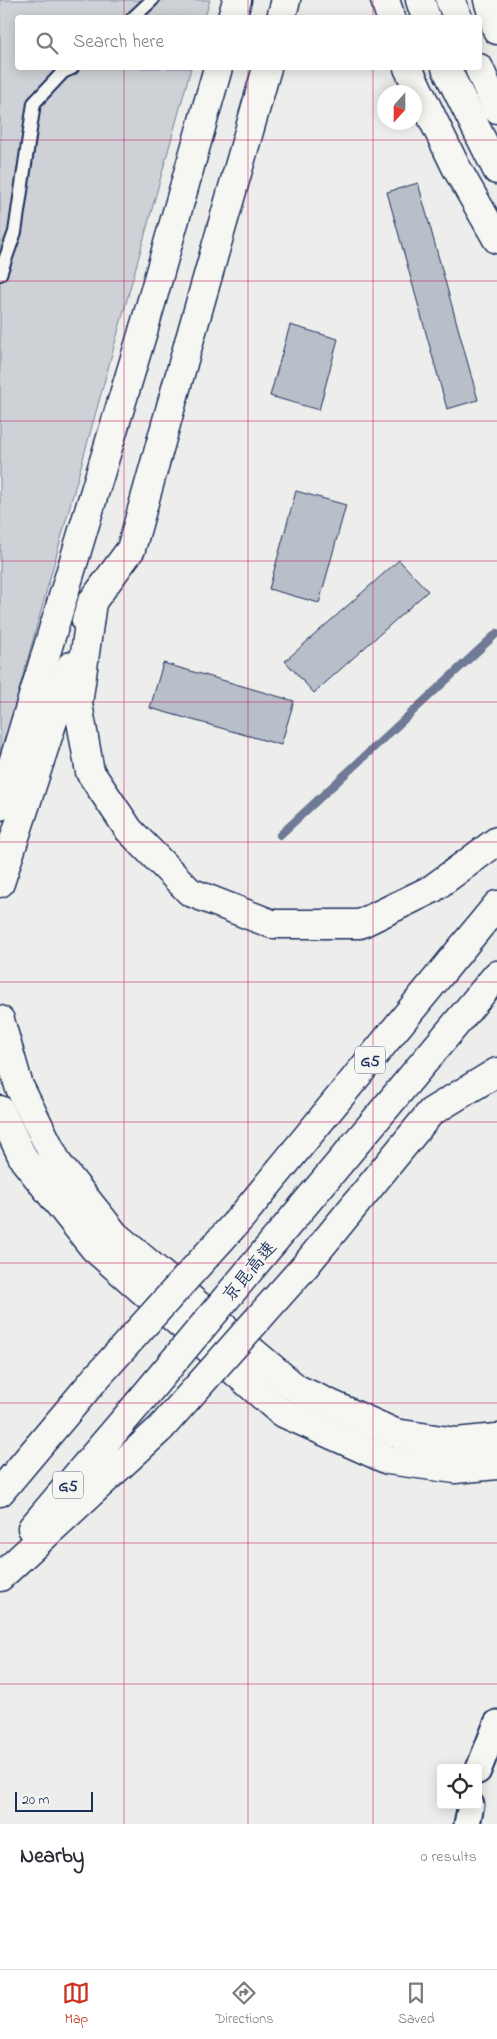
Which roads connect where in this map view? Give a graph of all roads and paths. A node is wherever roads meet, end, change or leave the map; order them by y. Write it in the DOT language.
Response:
graph roads {
  1 [pos="152,0"];
  2 [pos="237,0"];
  3 [pos="286,0"];
  4 [pos="385,0"];
  5 [pos="420,0"];
  6 [pos="450,0"];
  7 [pos="488,0"];
  8 [pos="136,15"];
  9 [pos="233,15"];
  10 [pos="282,15"];
  11 [pos="390,15"];
  12 [pos="425,15"];
  13 [pos="457,15"];
  14 [pos="497,30"];
  15 [pos="68,70"];
  16 [pos="217,70"];
  17 [pos="266,70"];
  18 [pos="409,70"];
  19 [pos="447,70"];
  20 [pos="479,70"];
  21 [pos="497,109"];
  22 [pos="497,170"];
  23 [pos="497,239"];
  24 [pos="0,274"];
  25 [pos="92,602"];
  26 [pos="0,806"];
  27 [pos="497,841"];
  28 [pos="0,883"];
  29 [pos="497,905"];
  30 [pos="497,975"];
  31 [pos="0,1020"];
  32 [pos="497,1072"];
  33 [pos="0,1110"];
  34 [pos="497,1438"];
  35 [pos="497,1465"];
  36 [pos="0,1492"];
  37 [pos="0,1565"];
  38 [pos="0,1577"];
  39 [pos="497,1723"];
  40 [pos="481,1764"];
  41 [pos="470,1809"];
  42 [pos="467,1824"];
  1 -- 8 [label="lane"];
  2 -- 9 [label="highway"];
  3 -- 10 [label="highway"];
  4 -- 11 [label="highway"];
  5 -- 12 [label="highway"];
  6 -- 13 [label="highway"];
  7 -- 14 [label="highway"];
  15 -- 24 [label="lane"];
  16 -- 26 [label="highway"];
  17 -- 25 [label="highway"];
  18 -- 23 [label="highway"];
  19 -- 22 [label="highway"];
  20 -- 21 [label="highway"];
  25 -- 27 [label="highway"];
  25 -- 28 [label="highway"];
  29 -- 36 [label="highway, G5, bridge"];
  30 -- 37 [label="highway, 京昆高速 / G5, bridge"];
  31 -- 34 [label="highway"];
  32 -- 38 [label="highway, bridge"];
  33 -- 35 [label="highway"];
  39 -- 40 [label="street"];
  41 -- 42 [label="street"];
}
